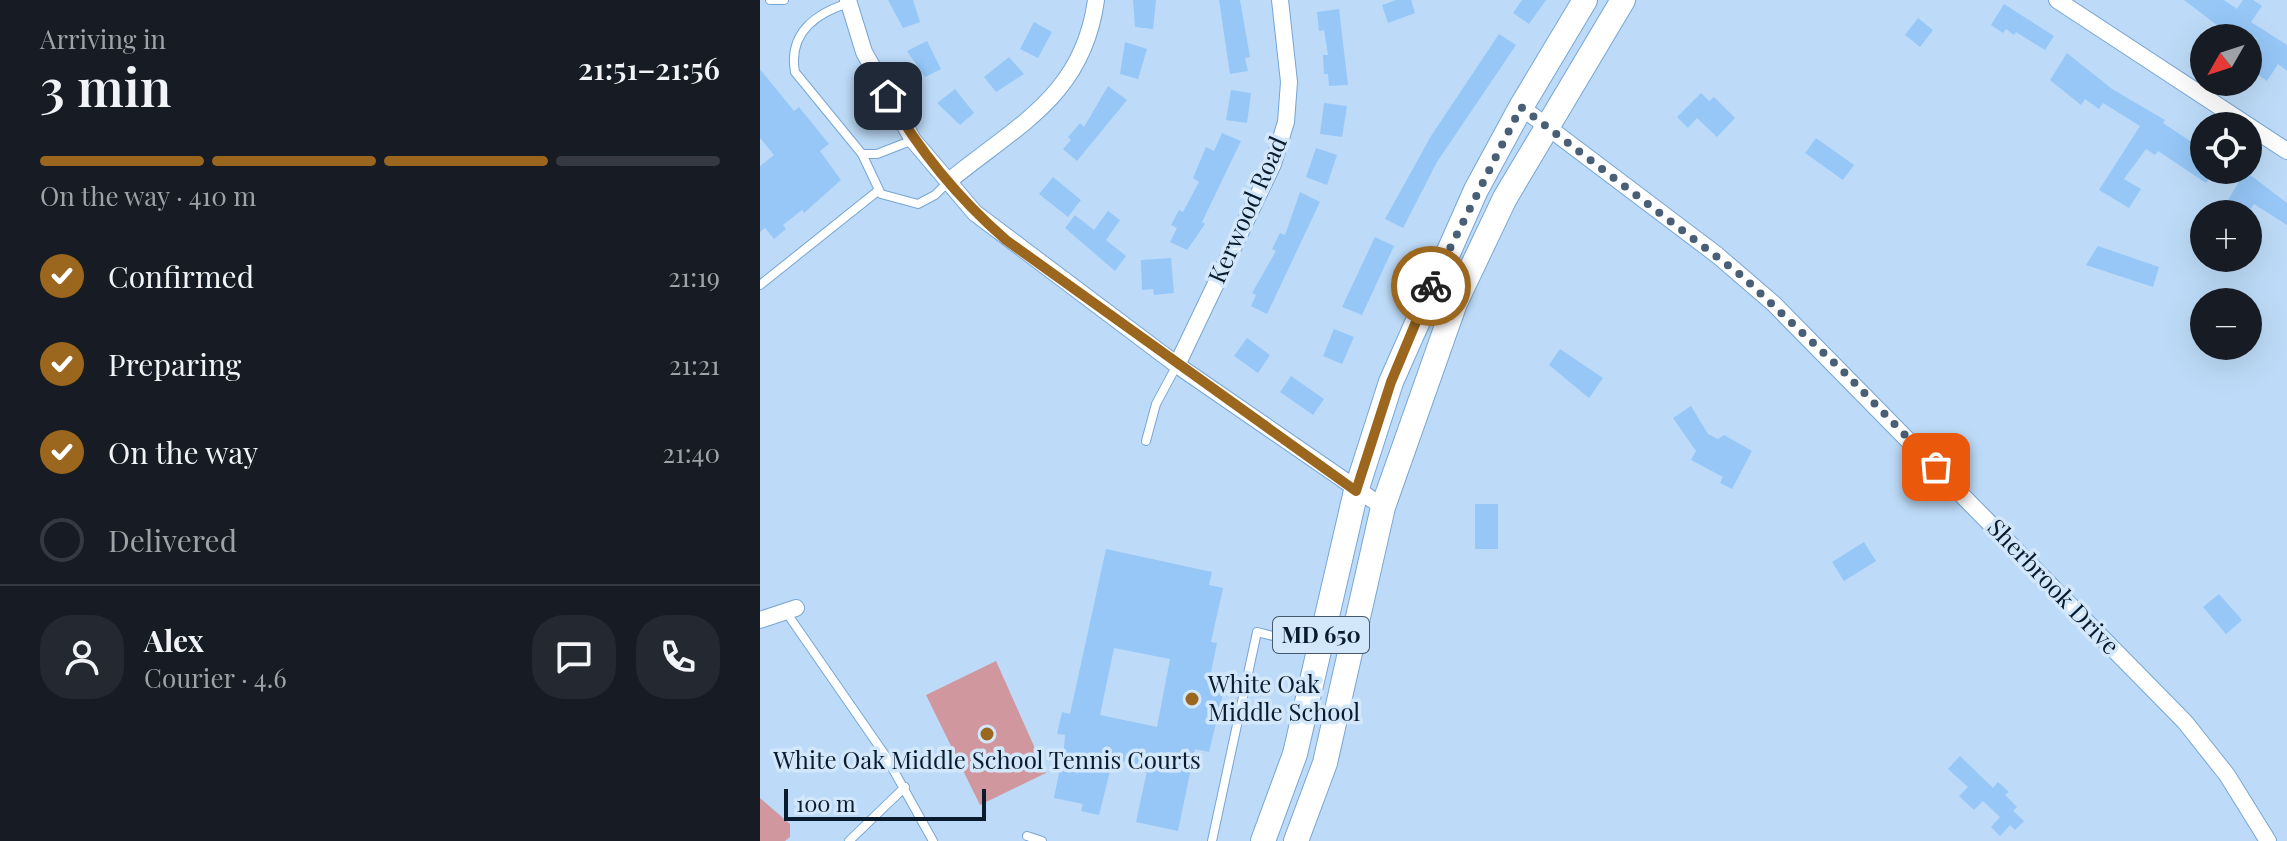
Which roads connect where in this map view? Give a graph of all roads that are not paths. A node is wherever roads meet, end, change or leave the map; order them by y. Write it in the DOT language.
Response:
graph roads {
  1 [pos="770,0"];
  2 [pos="784,0"];
  3 [pos="1096,0"];
  4 [pos="1280,0"];
  5 [pos="1585,0"];
  6 [pos="1623,0"];
  7 [pos="2057,0"];
  8 [pos="848,2"];
  9 [pos="1521,107"];
  10 [pos="1547,126"];
  11 [pos="913,140"];
  12 [pos="2287,151"];
  13 [pos="862,154"];
  14 [pos="949,181"];
  15 [pos="879,190"];
  16 [pos="760,285"];
  17 [pos="1177,365"];
  18 [pos="1146,441"];
  19 [pos="1356,491"];
  20 [pos="1383,507"];
  21 [pos="791,610"];
  22 [pos="760,620"];
  23 [pos="1318,648"];
  24 [pos="905,787"];
  25 [pos="1027,836"];
  26 [pos="849,841"];
  27 [pos="933,841"];
  28 [pos="1042,841"];
  29 [pos="1212,841"];
  30 [pos="1263,841"];
  31 [pos="1296,841"];
  32 [pos="2268,841"];
  1 -- 2 [label="lane"];
  3 -- 14 [label="street"];
  4 -- 17 [label="street, Kerwood Road"];
  5 -- 9 [label="main road, MD 650"];
  6 -- 10 [label="main road, MD 650"];
  7 -- 12 [label="street"];
  8 -- 11 [label="street"];
  8 -- 13 [label="lane"];
  9 -- 10 [label="street, Sherbrook Drive"];
  9 -- 19 [label="main road, MD 650"];
  10 -- 20 [label="main road, MD 650"];
  10 -- 32 [label="street, Sherbrook Drive"];
  11 -- 13 [label="lane"];
  11 -- 14 [label="street"];
  13 -- 15 [label="lane"];
  14 -- 15 [label="lane"];
  14 -- 17 [label="street"];
  15 -- 16 [label="lane"];
  17 -- 18 [label="lane"];
  17 -- 19 [label="street"];
  19 -- 20 [label="street"];
  19 -- 23 [label="main road, MD 650"];
  20 -- 31 [label="main road, MD 650"];
  21 -- 22 [label="street"];
  21 -- 24 [label="lane"];
  23 -- 29 [label="lane"];
  23 -- 30 [label="main road, MD 650"];
  24 -- 26 [label="lane"];
  24 -- 27 [label="lane"];
  25 -- 28 [label="lane"];
}
